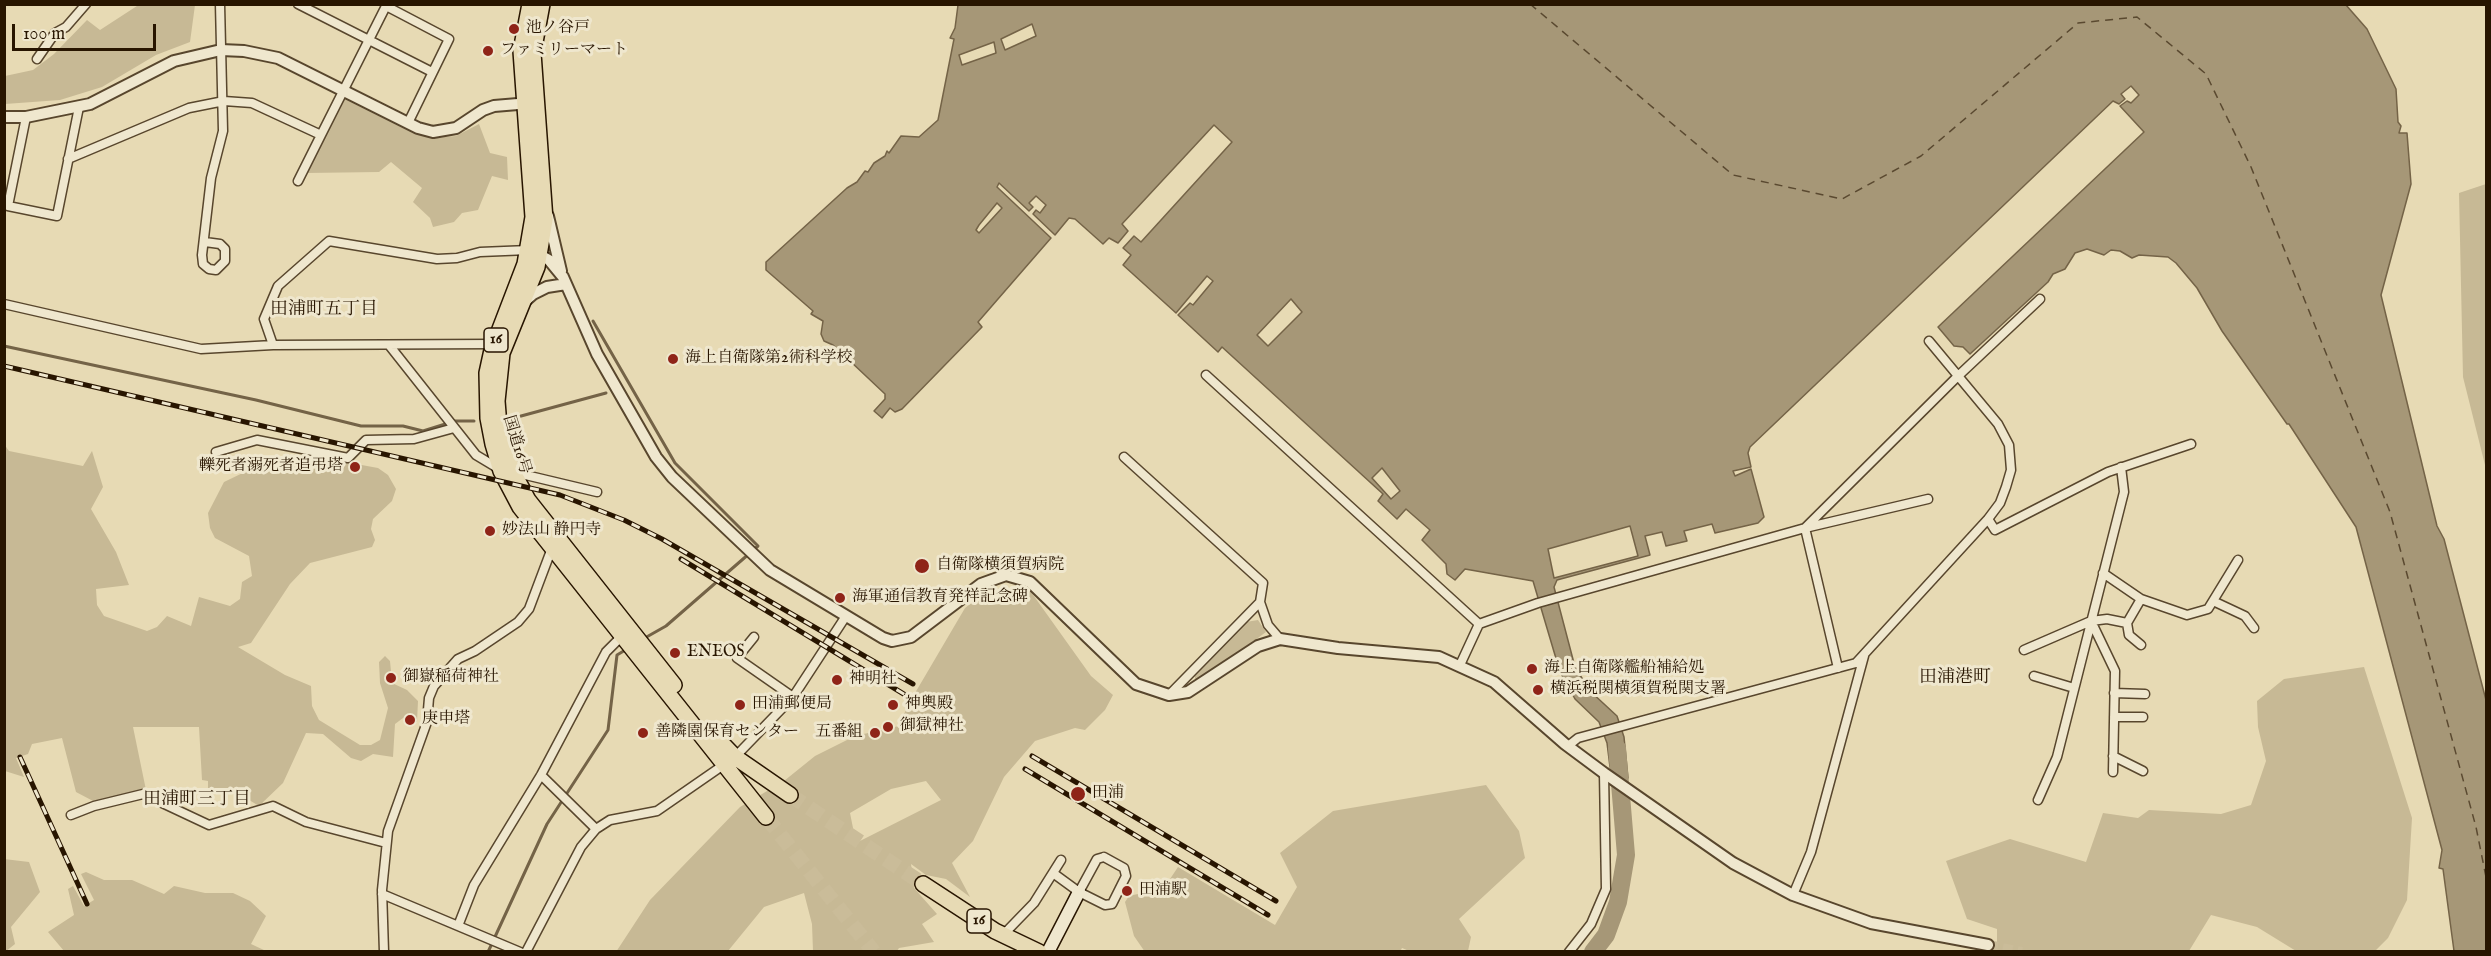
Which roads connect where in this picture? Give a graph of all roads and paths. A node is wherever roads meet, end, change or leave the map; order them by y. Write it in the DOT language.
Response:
graph roads {
  1 [pos="86,4"];
  2 [pos="220,4"];
  3 [pos="298,4"];
  4 [pos="530,4"];
  5 [pos="542,4"];
  6 [pos="369,41"];
  7 [pos="221,50"];
  8 [pos="37,59"];
  9 [pos="432,72"];
  10 [pos="343,90"];
  11 [pos="224,101"];
  12 [pos="530,103"];
  13 [pos="79,107"];
  14 [pos="4,117"];
  15 [pos="26,117"];
  16 [pos="408,123"];
  17 [pos="321,135"];
  18 [pos="68,159"];
  19 [pos="298,182"];
  20 [pos="545,198"];
  21 [pos="205,242"];
  22 [pos="534,251"];
  23 [pos="564,280"];
  24 [pos="2040,299"];
  25 [pos="4,303"];
  26 [pos="523,303"];
  27 [pos="1929,341"];
  28 [pos="500,344"];
  29 [pos="273,345"];
  30 [pos="388,345"];
  31 [pos="1206,375"];
  32 [pos="1957,376"];
  33 [pos="454,428"];
  34 [pos="2191,444"];
  35 [pos="216,452"];
  36 [pos="1124,457"];
  37 [pos="2121,468"];
  38 [pos="507,471"];
  39 [pos="597,492"];
  40 [pos="1928,499"];
  41 [pos="1988,519"];
  42 [pos="1804,528"];
  43 [pos="552,548"];
  44 [pos="2238,560"];
  45 [pos="2103,573"];
  46 [pos="2140,599"];
  47 [pos="2213,601"];
  48 [pos="1260,602"];
  49 [pos="846,616"];
  50 [pos="2091,621"];
  51 [pos="2127,623"];
  52 [pos="1479,624"];
  53 [pos="2254,628"];
  54 [pos="754,637"];
  55 [pos="631,639"];
  56 [pos="1280,639"];
  57 [pos="2141,645"];
  58 [pos="2024,650"];
  59 [pos="1864,655"];
  60 [pos="1460,665"];
  61 [pos="1838,668"];
  62 [pos="2034,676"];
  63 [pos="2074,688"];
  64 [pos="2114,693"];
  65 [pos="2145,694"];
  66 [pos="1169,695"];
  67 [pos="793,697"];
  68 [pos="2114,717"];
  69 [pos="2143,717"];
  70 [pos="1568,746"];
  71 [pos="2113,756"];
  72 [pos="729,760"];
  73 [pos="2143,771"];
  74 [pos="2113,772"];
  75 [pos="541,775"];
  76 [pos="1607,775"];
  77 [pos="790,795"];
  78 [pos="2038,800"];
  79 [pos="71,815"];
  80 [pos="766,817"];
  81 [pos="596,829"];
  82 [pos="386,843"];
  83 [pos="1061,860"];
  84 [pos="1053,873"];
  85 [pos="923,885"];
  86 [pos="1079,892"];
  87 [pos="382,894"];
  88 [pos="1793,895"];
  89 [pos="458,926"];
  90 [pos="1003,935"];
  91 [pos="1988,945"];
  92 [pos="384,951"];
  93 [pos="520,951"];
  94 [pos="526,951"];
  95 [pos="1039,951"];
  96 [pos="1048,951"];
  97 [pos="1569,951"];
  1 -- 8 [label="street"];
  2 -- 7 [label="street"];
  3 -- 6 [label="street"];
  4 -- 12 [label="highway, 国道16号 / 16"];
  5 -- 12 [label="highway, 国道16号 / 16"];
  6 -- 9 [label="street"];
  6 -- 9 [label="street"];
  6 -- 10 [label="street"];
  7 -- 10 [label="street"];
  7 -- 11 [label="street"];
  7 -- 13 [label="street"];
  9 -- 16 [label="street"];
  10 -- 16 [label="street"];
  10 -- 17 [label="street"];
  11 -- 17 [label="street"];
  11 -- 18 [label="street"];
  11 -- 21 [label="street"];
  12 -- 16 [label="street"];
  12 -- 20 [label="highway, 国道16号 / 16"];
  12 -- 22 [label="highway, 国道16号 / 16"];
  13 -- 15 [label="street"];
  13 -- 18 [label="street"];
  14 -- 15 [label="street"];
  15 -- 18 [label="street"];
  17 -- 19 [label="street"];
  20 -- 22 [label="highway, 国道16号 / 16"];
  20 -- 23 [label="street"];
  22 -- 23 [label="street"];
  22 -- 26 [label="highway, 国道16号 / 16"];
  22 -- 28 [label="highway, 国道16号 / 16"];
  22 -- 29 [label="street"];
  23 -- 26 [label="street"];
  23 -- 49 [label="street"];
  24 -- 32 [label="street"];
  25 -- 29 [label="street"];
  26 -- 28 [label="highway, 国道16号 / 16"];
  27 -- 32 [label="street"];
  28 -- 30 [label="street"];
  28 -- 38 [label="highway, 国道16号 / 16"];
  29 -- 30 [label="street"];
  30 -- 33 [label="street"];
  31 -- 52 [label="street"];
  32 -- 41 [label="street"];
  32 -- 42 [label="street"];
  33 -- 35 [label="street"];
  33 -- 38 [label="street"];
  34 -- 37 [label="street"];
  36 -- 48 [label="street"];
  37 -- 41 [label="street"];
  37 -- 45 [label="street"];
  38 -- 39 [label="street"];
  38 -- 43 [label="highway, 国道16号 / 16"];
  38 -- 55 [label="highway, 国道16号 / 16"];
  40 -- 42 [label="street"];
  41 -- 59 [label="street"];
  42 -- 52 [label="street"];
  42 -- 61 [label="street"];
  43 -- 55 [label="highway, 国道16号 / 16"];
  43 -- 82 [label="street"];
  44 -- 47 [label="street"];
  45 -- 46 [label="street"];
  45 -- 50 [label="street"];
  46 -- 47 [label="street"];
  46 -- 51 [label="street"];
  47 -- 53 [label="street"];
  48 -- 56 [label="street"];
  48 -- 66 [label="street"];
  49 -- 66 [label="street"];
  49 -- 67 [label="street"];
  50 -- 51 [label="street"];
  50 -- 58 [label="street"];
  50 -- 63 [label="street"];
  50 -- 64 [label="street"];
  51 -- 57 [label="street"];
  52 -- 60 [label="street"];
  54 -- 67 [label="street"];
  55 -- 72 [label="highway, 国道16号 / 16"];
  55 -- 75 [label="street"];
  56 -- 60 [label="street"];
  56 -- 66 [label="street"];
  59 -- 61 [label="street"];
  59 -- 88 [label="street"];
  60 -- 70 [label="street"];
  61 -- 70 [label="street"];
  62 -- 63 [label="street"];
  63 -- 78 [label="street"];
  64 -- 65 [label="street"];
  64 -- 68 [label="street"];
  67 -- 72 [label="street"];
  68 -- 69 [label="street"];
  68 -- 71 [label="street"];
  70 -- 76 [label="street"];
  71 -- 73 [label="street"];
  71 -- 74 [label="street"];
  72 -- 77 [label="highway, 国道16号 / 16"];
  72 -- 80 [label="highway, 国道16号 / 16"];
  72 -- 81 [label="street"];
  75 -- 81 [label="street"];
  75 -- 89 [label="street"];
  76 -- 88 [label="street"];
  76 -- 97 [label="street"];
  79 -- 82 [label="street"];
  81 -- 94 [label="street"];
  82 -- 87 [label="street"];
  83 -- 84 [label="street"];
  84 -- 86 [label="street"];
  84 -- 90 [label="street"];
  85 -- 90 [label="highway, 16"];
  86 -- 86 [label="street"];
  86 -- 96 [label="main road"];
  87 -- 89 [label="street"];
  87 -- 92 [label="street"];
  88 -- 91 [label="street"];
  89 -- 93 [label="street"];
  90 -- 95 [label="highway, 16"];
}
